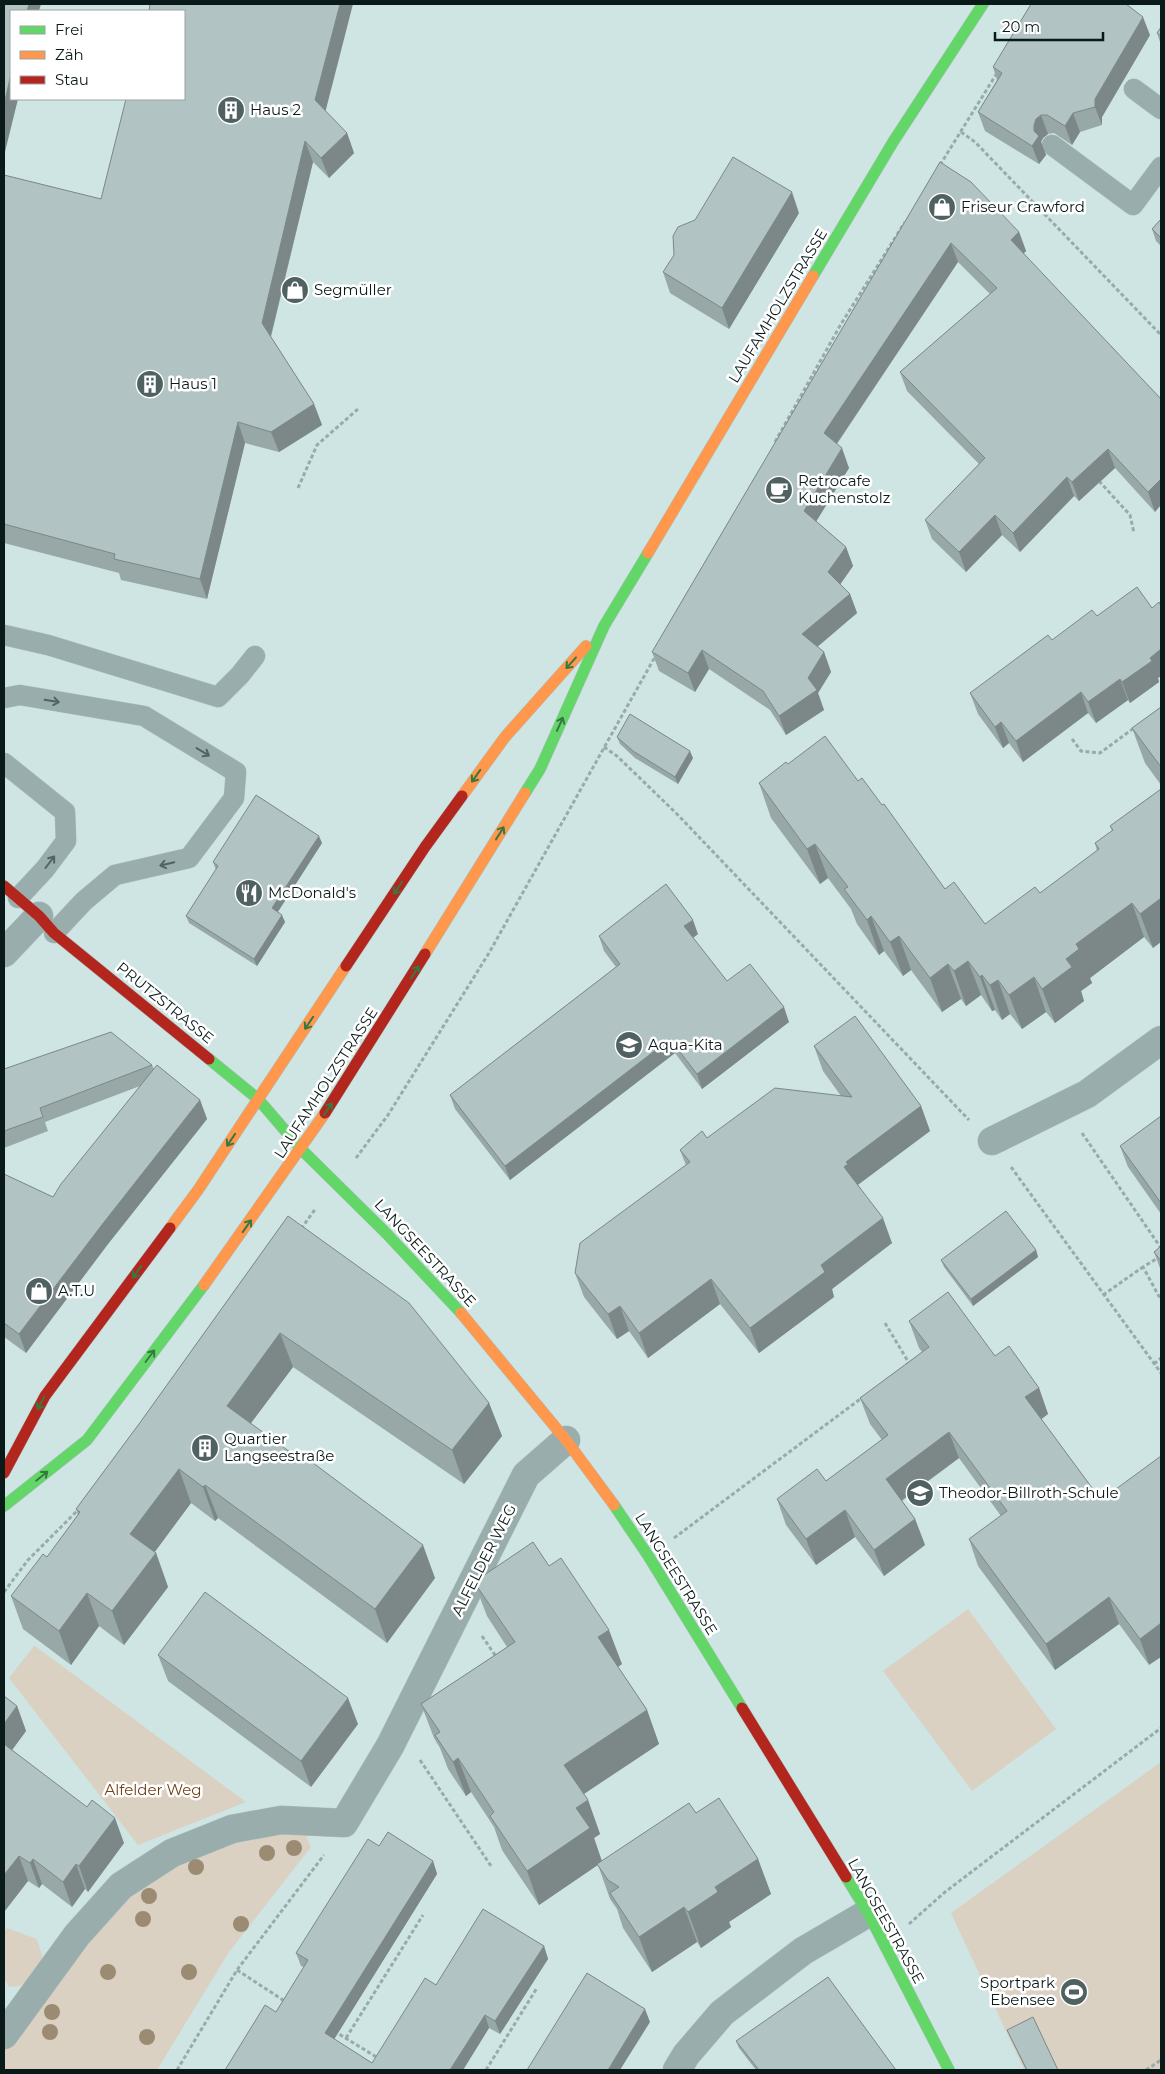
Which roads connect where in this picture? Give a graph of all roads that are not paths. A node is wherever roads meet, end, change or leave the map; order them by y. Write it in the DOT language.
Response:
graph roads {
  1 [pos="983,4"];
  2 [pos="1134,89"];
  3 [pos="1161,109"];
  4 [pos="1052,145"];
  5 [pos="1161,167"];
  6 [pos="604,626"];
  7 [pos="4,635"];
  8 [pos="255,656"];
  9 [pos="4,698"];
  10 [pos="4,763"];
  11 [pos="11,892"];
  12 [pos="46,924"];
  13 [pos="4,953"];
  14 [pos="1161,1040"];
  15 [pos="258,1099"];
  16 [pos="992,1141"];
  17 [pos="301,1149"];
  18 [pos="566,1440"];
  19 [pos="4,1473"];
  20 [pos="4,1506"];
  21 [pos="868,1913"];
  22 [pos="4,2035"];
  23 [pos="677,2070"];
  24 [pos="949,2070"];
  1 -- 6 [label="main road, LAUFAMHOLZSTRASSE"];
  2 -- 3 [label="lane"];
  4 -- 5 [label="lane"];
  6 -- 15 [label="main road, LAUFAMHOLZSTRASSE, one-way"];
  17 -- 6 [label="main road, LAUFAMHOLZSTRASSE, one-way"];
  7 -- 8 [label="lane"];
  9 -- 12 [label="lane, one-way"];
  11 -- 10 [label="lane, one-way"];
  11 -- 12 [label="main road, PRUTZSTRASSE"];
  12 -- 13 [label="street"];
  12 -- 15 [label="main road, PRUTZSTRASSE"];
  14 -- 16 [label="street"];
  15 -- 17 [label="main road, PRUTZSTRASSE"];
  15 -- 19 [label="main road, LAUFAMHOLZSTRASSE, one-way"];
  17 -- 18 [label="main road, LANGSEESTRASSE"];
  20 -- 17 [label="main road, LAUFAMHOLZSTRASSE, one-way"];
  18 -- 21 [label="main road, LANGSEESTRASSE"];
  18 -- 22 [label="street, ALFELDER WEG"];
  21 -- 23 [label="street"];
  21 -- 24 [label="main road, LANGSEESTRASSE"];
}
